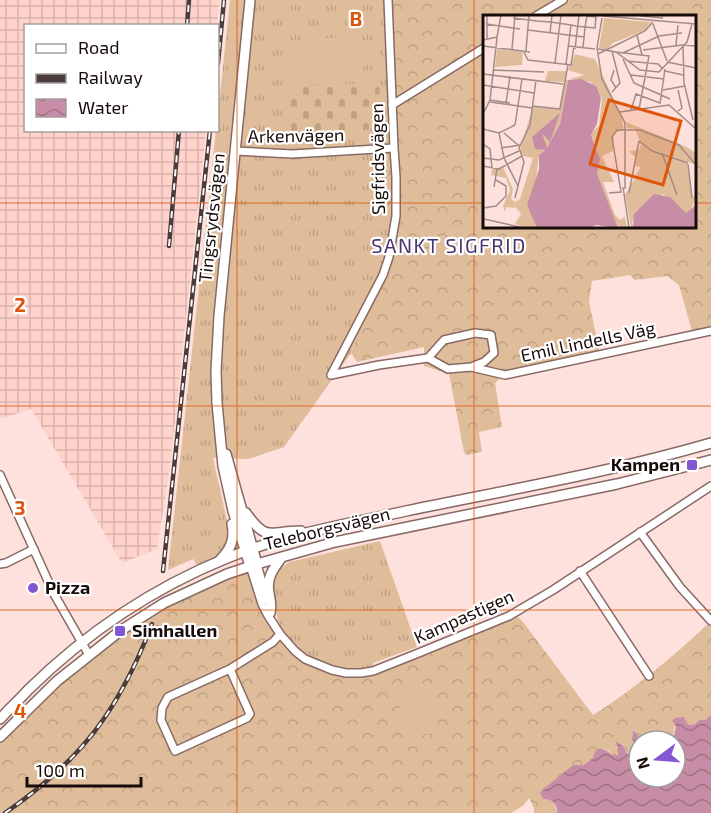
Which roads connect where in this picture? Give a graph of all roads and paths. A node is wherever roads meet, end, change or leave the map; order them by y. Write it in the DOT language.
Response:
graph roads {
  1 [pos="250,0"];
  2 [pos="388,0"];
  3 [pos="563,0"];
  4 [pos="538,15"];
  5 [pos="483,49"];
  6 [pos="392,105"];
  7 [pos="394,148"];
  8 [pos="235,151"];
  9 [pos="711,331"];
  10 [pos="428,358"];
  11 [pos="471,367"];
  12 [pos="220,440"];
  13 [pos="711,443"];
  14 [pos="711,460"];
  15 [pos="0,475"];
  16 [pos="710,489"];
  17 [pos="231,501"];
  18 [pos="241,507"];
  19 [pos="315,530"];
  20 [pos="640,532"];
  21 [pos="34,549"];
  22 [pos="249,550"];
  23 [pos="283,556"];
  24 [pos="218,562"];
  25 [pos="0,564"];
  26 [pos="253,565"];
  27 [pos="580,572"];
  28 [pos="272,618"];
  29 [pos="711,621"];
  30 [pos="280,634"];
  31 [pos="81,642"];
  32 [pos="89,655"];
  33 [pos="230,669"];
  34 [pos="649,676"];
  35 [pos="0,719"];
  36 [pos="0,737"];
  1 -- 8 [label="main road, Tingsrydsvägen"];
  2 -- 6 [label="street, Sigfridsvägen"];
  3 -- 4 [label="street"];
  5 -- 6 [label="street"];
  6 -- 7 [label="street, Sigfridsvägen"];
  7 -- 8 [label="street, Arkenvägen"];
  7 -- 10 [label="street, Sigfridsvägen"];
  8 -- 12 [label="main road, Tingsrydsvägen"];
  9 -- 11 [label="street, Emil Lindells Väg"];
  10 -- 11 [label="street, Emil Lindells Väg"];
  10 -- 11 [label="street, Emil Lindells Väg"];
  12 -- 17 [label="main road, Tingsrydsvägen"];
  12 -- 18 [label="main road, Tingsrydsvägen"];
  13 -- 19 [label="main road, Teleborgsvägen"];
  14 -- 23 [label="main road, Teleborgsvägen"];
  15 -- 21 [label="street"];
  16 -- 20 [label="street, Kampastigen"];
  17 -- 22 [label="main road, Tingsrydsvägen"];
  17 -- 24 [label="main road"];
  18 -- 19 [label="main road"];
  18 -- 22 [label="main road, Tingsrydsvägen"];
  19 -- 22 [label="main road, Teleborgsvägen"];
  20 -- 27 [label="street, Kampastigen"];
  20 -- 29 [label="street"];
  21 -- 25 [label="street"];
  21 -- 31 [label="street"];
  22 -- 24 [label="main road, Teleborgsvägen"];
  22 -- 26 [label="main road, Tingsrydsvägen"];
  23 -- 26 [label="main road, Teleborgsvägen"];
  23 -- 28 [label="main road"];
  24 -- 31 [label="main road, Teleborgsvägen"];
  26 -- 28 [label="street, Kampastigen"];
  26 -- 32 [label="main road, Teleborgsvägen"];
  27 -- 30 [label="street, Kampastigen"];
  27 -- 34 [label="street"];
  28 -- 30 [label="street, Kampastigen"];
  30 -- 33 [label="street"];
  31 -- 32 [label="street"];
  31 -- 35 [label="main road, Teleborgsvägen"];
  32 -- 36 [label="main road, Teleborgsvägen"];
  33 -- 33 [label="street"];
}
